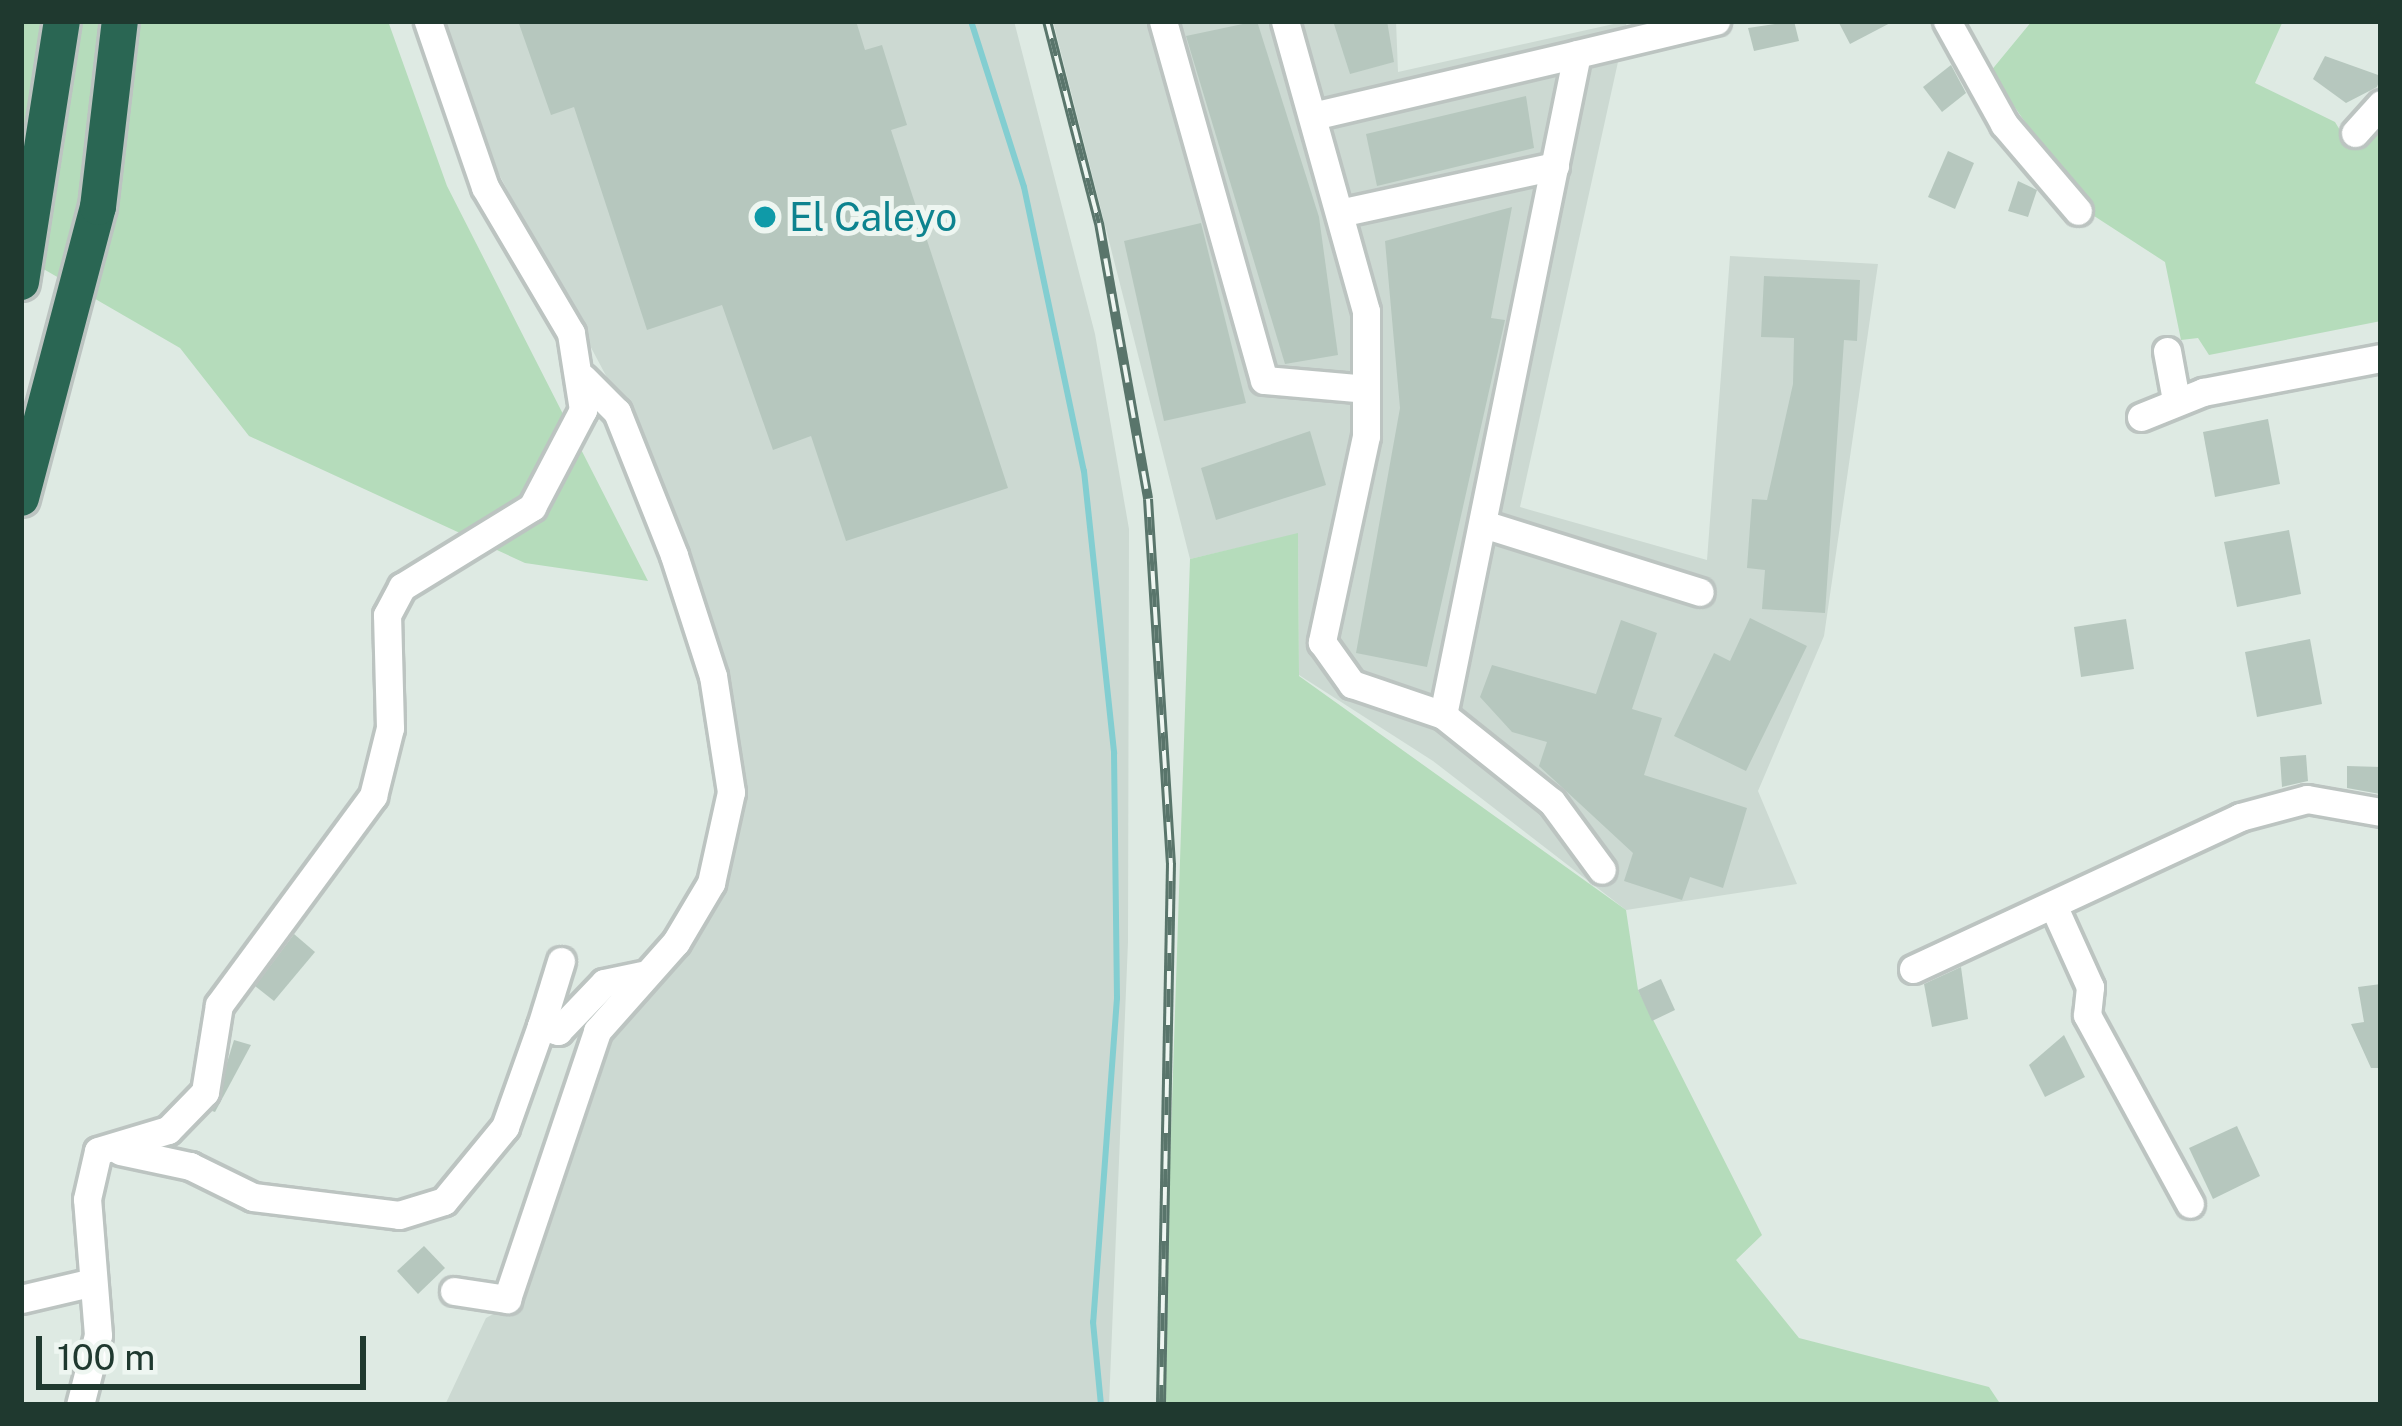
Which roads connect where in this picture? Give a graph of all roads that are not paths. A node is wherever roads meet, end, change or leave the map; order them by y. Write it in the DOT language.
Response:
graph roads {
  1 [pos="62,21"];
  2 [pos="120,21"];
  3 [pos="428,21"];
  4 [pos="1163,21"];
  5 [pos="1285,21"];
  6 [pos="1716,21"];
  7 [pos="1947,21"];
  8 [pos="1577,54"];
  9 [pos="2381,104"];
  10 [pos="1317,115"];
  11 [pos="2355,133"];
  12 [pos="1555,166"];
  13 [pos="2078,211"];
  14 [pos="1344,212"];
  15 [pos="21,281"];
  16 [pos="2167,352"];
  17 [pos="2381,358"];
  18 [pos="583,378"];
  19 [pos="1366,388"];
  20 [pos="2176,400"];
  21 [pos="2141,417"];
  22 [pos="21,498"];
  23 [pos="1484,524"];
  24 [pos="1700,592"];
  25 [pos="1443,715"];
  26 [pos="2381,812"];
  27 [pos="1602,870"];
  28 [pos="2053,905"];
  29 [pos="562,961"];
  30 [pos="1913,969"];
  31 [pos="642,974"];
  32 [pos="542,1026"];
  33 [pos="98,1151"];
  34 [pos="2190,1204"];
  35 [pos="89,1283"];
  36 [pos="454,1291"];
  37 [pos="21,1299"];
  38 [pos="80,1405"];
  1 -- 15 [label="highway"];
  2 -- 22 [label="highway"];
  3 -- 18 [label="street"];
  4 -- 19 [label="street"];
  5 -- 10 [label="street"];
  6 -- 8 [label="street"];
  7 -- 13 [label="street"];
  8 -- 10 [label="street"];
  8 -- 12 [label="street"];
  9 -- 11 [label="street"];
  10 -- 14 [label="street"];
  12 -- 14 [label="street"];
  12 -- 23 [label="street"];
  14 -- 19 [label="street"];
  16 -- 20 [label="street"];
  17 -- 20 [label="street"];
  18 -- 31 [label="street"];
  18 -- 33 [label="street"];
  19 -- 25 [label="street"];
  20 -- 21 [label="street"];
  23 -- 24 [label="street"];
  23 -- 25 [label="street"];
  25 -- 27 [label="street"];
  26 -- 28 [label="street"];
  28 -- 30 [label="street"];
  28 -- 34 [label="street"];
  29 -- 32 [label="street"];
  31 -- 32 [label="street"];
  31 -- 36 [label="street"];
  32 -- 33 [label="street"];
  33 -- 35 [label="street"];
  35 -- 37 [label="street"];
  35 -- 38 [label="street"];
}
